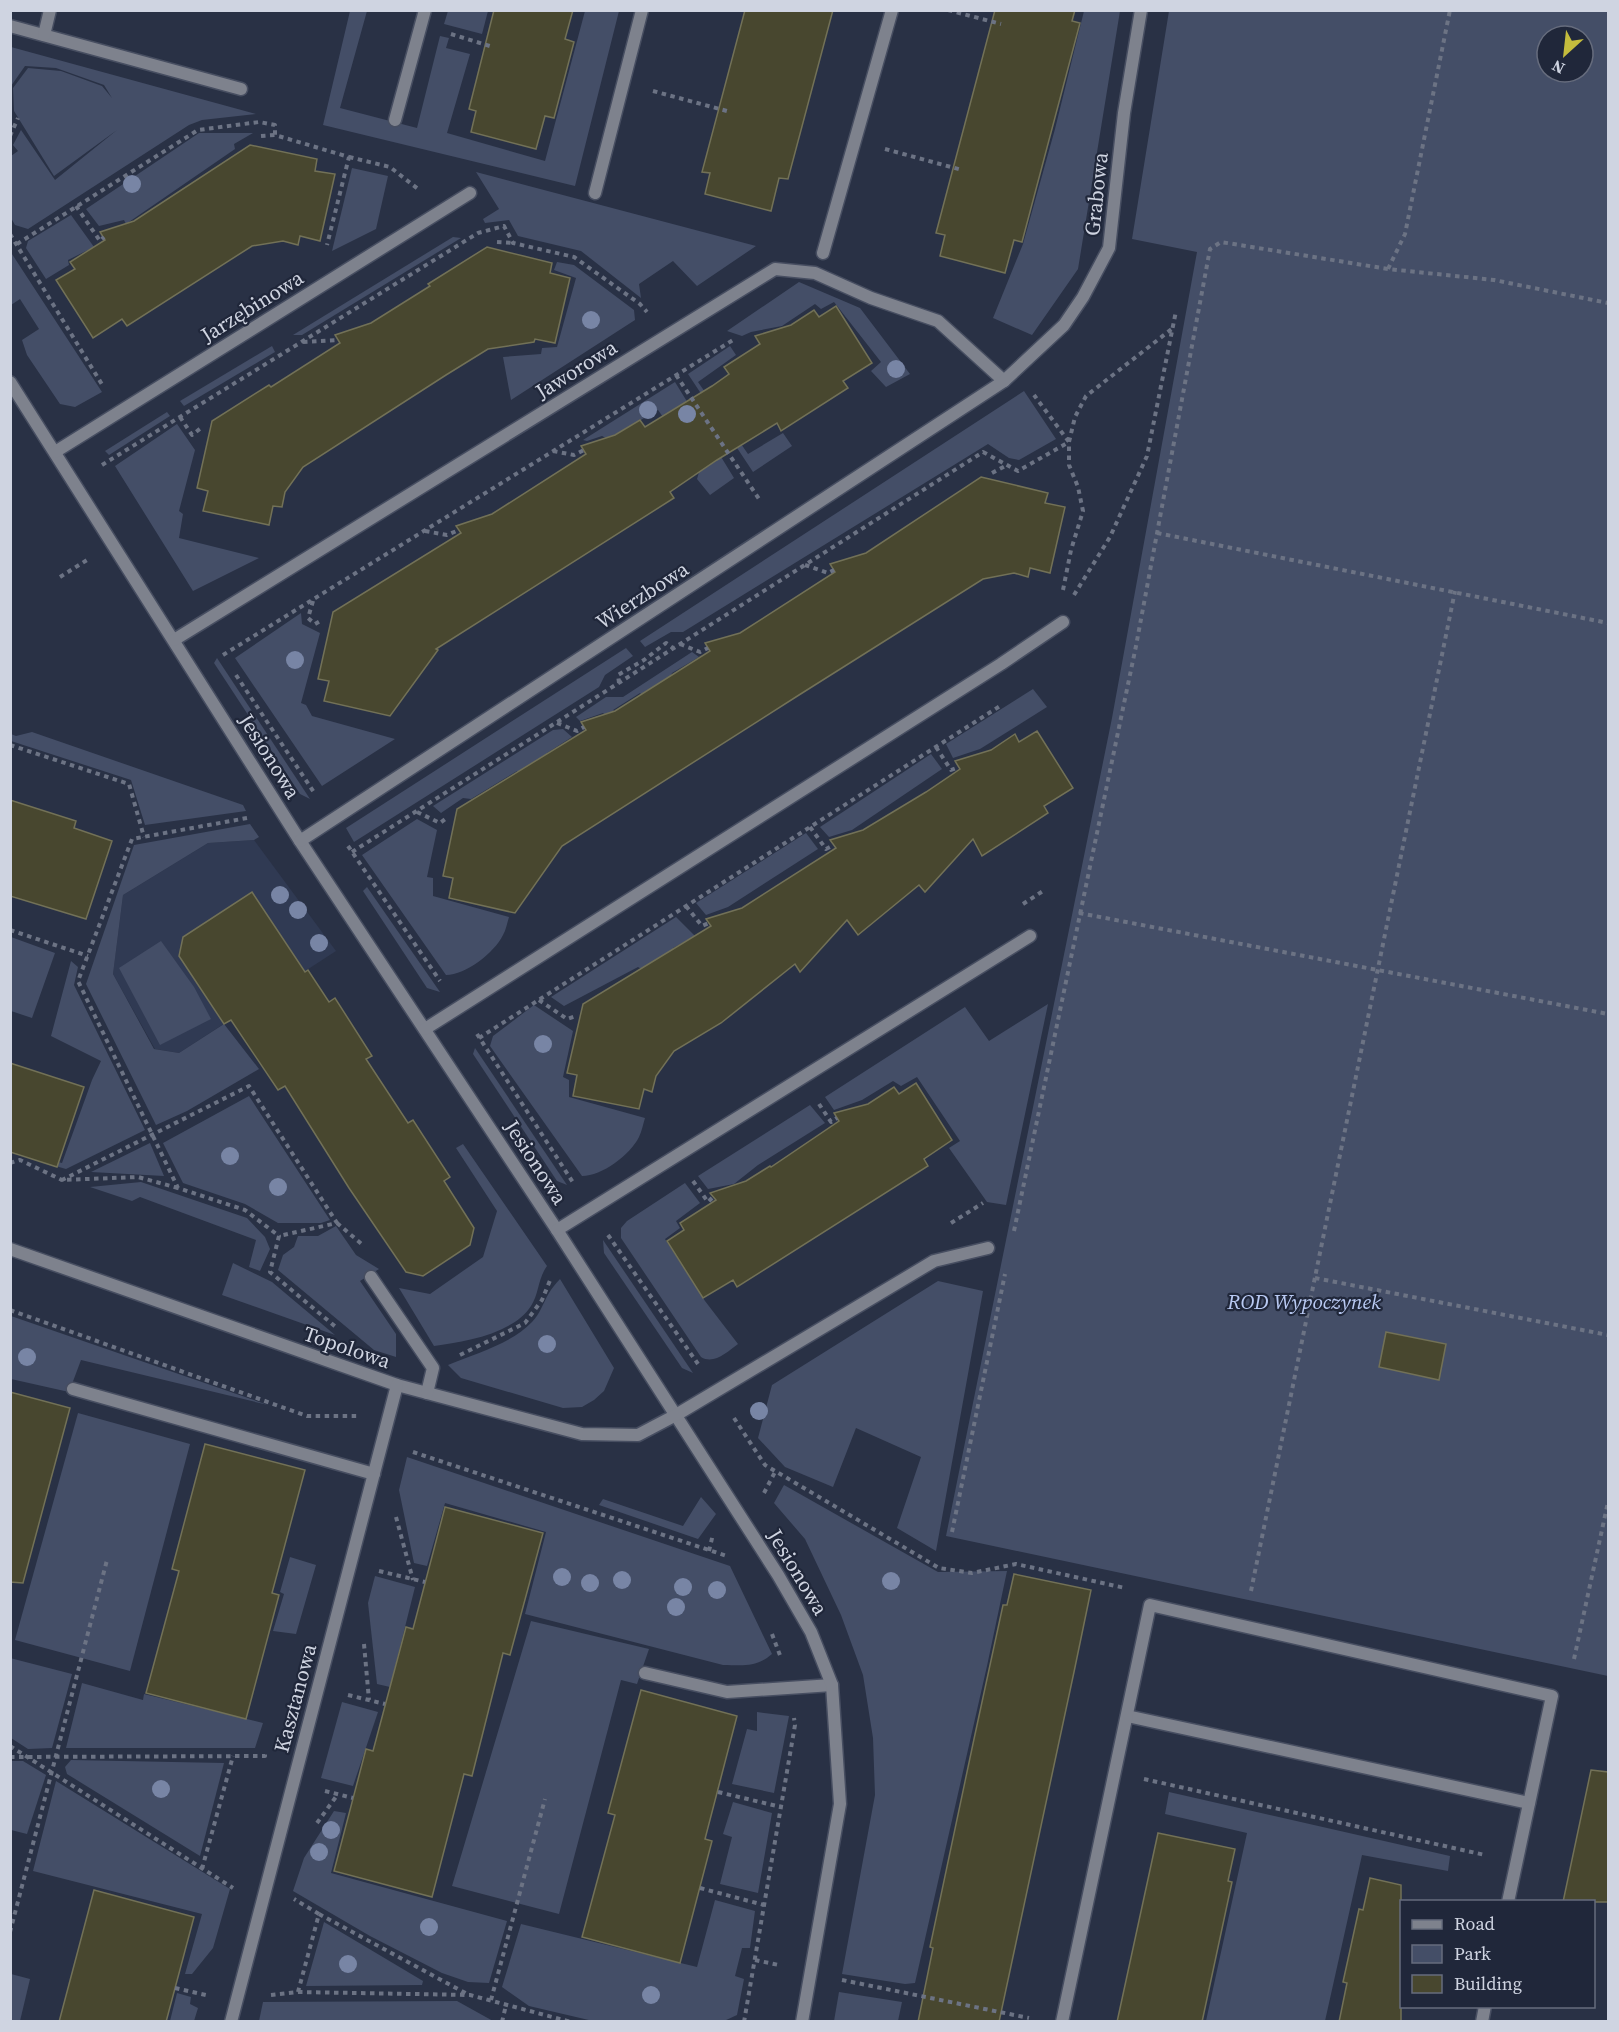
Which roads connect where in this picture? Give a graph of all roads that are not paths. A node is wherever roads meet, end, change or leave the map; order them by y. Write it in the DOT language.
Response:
graph roads {
  1 [pos="50,10"];
  2 [pos="425,10"];
  3 [pos="642,10"];
  4 [pos="891,10"];
  5 [pos="1141,10"];
  6 [pos="10,26"];
  7 [pos="44,34"];
  8 [pos="241,89"];
  9 [pos="396,120"];
  10 [pos="470,193"];
  11 [pos="595,193"];
  12 [pos="823,253"];
  13 [pos="1004,381"];
  14 [pos="10,382"];
  15 [pos="55,452"];
  16 [pos="1063,622"];
  17 [pos="174,640"];
  18 [pos="300,841"];
  19 [pos="1030,936"];
  20 [pos="425,1029"];
  21 [pos="558,1230"];
  22 [pos="988,1248"];
  23 [pos="10,1249"];
  24 [pos="371,1277"];
  25 [pos="397,1385"];
  26 [pos="73,1389"];
  27 [pos="427,1394"];
  28 [pos="676,1415"];
  29 [pos="374,1474"];
  30 [pos="645,1673"];
  31 [pos="832,1685"];
  32 [pos="1126,1716"];
  33 [pos="1529,1803"];
  34 [pos="1508,1900"];
  35 [pos="231,2022"];
  36 [pos="802,2022"];
  37 [pos="1062,2022"];
  1 -- 7 [label="street"];
  2 -- 9 [label="street"];
  3 -- 11 [label="street"];
  4 -- 12 [label="street"];
  5 -- 13 [label="street, Grabowa"];
  6 -- 7 [label="street"];
  7 -- 8 [label="street"];
  10 -- 15 [label="street, Jarzębinowa"];
  13 -- 17 [label="street, Jaworowa"];
  13 -- 18 [label="street, Wierzbowa"];
  14 -- 15 [label="street, Jesionowa"];
  15 -- 17 [label="street, Jesionowa"];
  16 -- 20 [label="street"];
  17 -- 18 [label="street, Jesionowa"];
  18 -- 20 [label="street, Jesionowa"];
  19 -- 21 [label="street"];
  20 -- 21 [label="street, Jesionowa"];
  21 -- 28 [label="street, Jesionowa"];
  22 -- 28 [label="street, Topolowa"];
  23 -- 25 [label="street, Topolowa"];
  24 -- 27 [label="street"];
  25 -- 27 [label="street, Topolowa"];
  25 -- 29 [label="street, Kasztanowa"];
  26 -- 29 [label="street"];
  27 -- 28 [label="street, Topolowa"];
  28 -- 31 [label="street, Jesionowa"];
  29 -- 35 [label="street, Kasztanowa"];
  30 -- 31 [label="street"];
  31 -- 36 [label="street, Jesionowa"];
  32 -- 33 [label="street"];
  32 -- 33 [label="street"];
  32 -- 37 [label="street"];
  33 -- 34 [label="street"];
}
